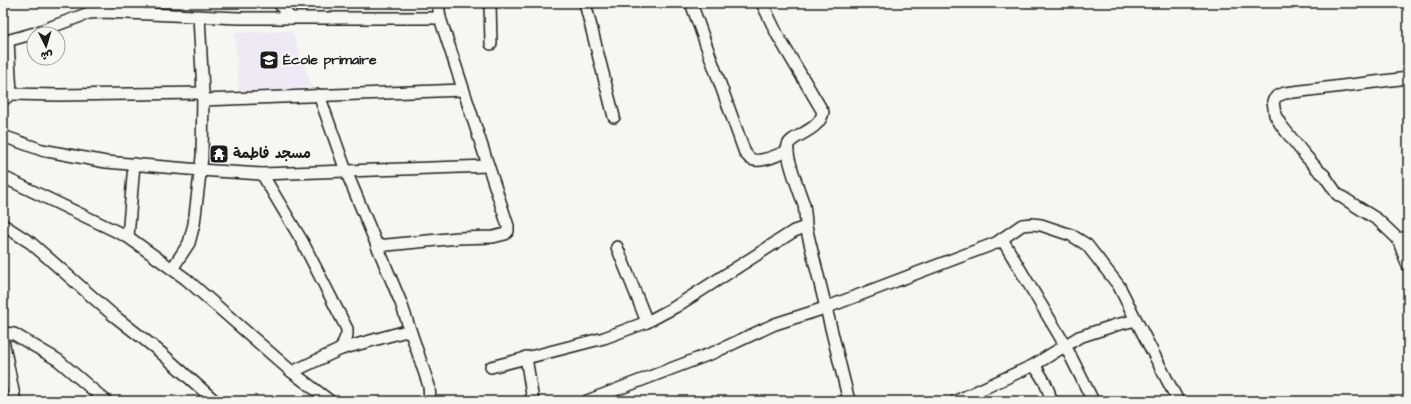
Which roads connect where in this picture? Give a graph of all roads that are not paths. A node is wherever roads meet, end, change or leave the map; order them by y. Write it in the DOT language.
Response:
graph roads {
  1 [pos="279,3"];
  2 [pos="438,3"];
  3 [pos="490,3"];
  4 [pos="585,3"];
  5 [pos="691,3"];
  6 [pos="762,3"];
  7 [pos="199,16"];
  8 [pos="290,18"];
  9 [pos="440,18"];
  10 [pos="5,41"];
  11 [pos="491,44"];
  12 [pos="1408,78"];
  13 [pos="463,90"];
  14 [pos="319,95"];
  15 [pos="203,96"];
  16 [pos="7,97"];
  17 [pos="614,117"];
  18 [pos="3,136"];
  19 [pos="788,151"];
  20 [pos="134,164"];
  21 [pos="488,166"];
  22 [pos="200,170"];
  23 [pos="346,171"];
  24 [pos="262,174"];
  25 [pos="3,177"];
  26 [pos="3,225"];
  27 [pos="806,227"];
  28 [pos="128,237"];
  29 [pos="1403,238"];
  30 [pos="1002,239"];
  31 [pos="377,246"];
  32 [pos="617,247"];
  33 [pos="1408,266"];
  34 [pos="172,269"];
  35 [pos="825,308"];
  36 [pos="1136,320"];
  37 [pos="648,322"];
  38 [pos="410,330"];
  39 [pos="3,332"];
  40 [pos="3,340"];
  41 [pos="1065,345"];
  42 [pos="341,348"];
  43 [pos="526,357"];
  44 [pos="1034,365"];
  45 [pos="491,367"];
  46 [pos="292,372"];
  47 [pos="15,401"];
  48 [pos="106,401"];
  49 [pos="215,401"];
  50 [pos="330,401"];
  51 [pos="430,401"];
  52 [pos="533,401"];
  53 [pos="587,401"];
  54 [pos="849,401"];
  55 [pos="956,401"];
  56 [pos="1051,401"];
  57 [pos="1093,401"];
  58 [pos="1178,401"];
  1 -- 8 [label="street"];
  2 -- 9 [label="street"];
  3 -- 11 [label="street"];
  4 -- 17 [label="street"];
  5 -- 19 [label="street"];
  6 -- 19 [label="street"];
  7 -- 8 [label="street"];
  7 -- 10 [label="street"];
  7 -- 15 [label="street"];
  8 -- 9 [label="street"];
  9 -- 13 [label="street"];
  10 -- 16 [label="street"];
  12 -- 29 [label="street"];
  13 -- 14 [label="street"];
  13 -- 21 [label="street"];
  14 -- 15 [label="street"];
  14 -- 23 [label="street"];
  15 -- 16 [label="street"];
  15 -- 22 [label="street"];
  18 -- 20 [label="street"];
  19 -- 27 [label="street"];
  20 -- 22 [label="street"];
  20 -- 28 [label="street"];
  21 -- 23 [label="street"];
  21 -- 31 [label="street"];
  22 -- 24 [label="street"];
  22 -- 34 [label="street"];
  23 -- 24 [label="street"];
  23 -- 31 [label="street"];
  24 -- 42 [label="street"];
  25 -- 28 [label="street"];
  26 -- 49 [label="street"];
  27 -- 35 [label="street"];
  27 -- 37 [label="street"];
  28 -- 34 [label="street"];
  29 -- 33 [label="street"];
  30 -- 35 [label="street"];
  30 -- 36 [label="street"];
  30 -- 41 [label="street"];
  31 -- 38 [label="street"];
  32 -- 37 [label="street"];
  34 -- 46 [label="street"];
  35 -- 53 [label="street"];
  35 -- 54 [label="street"];
  36 -- 41 [label="street"];
  36 -- 58 [label="street"];
  37 -- 43 [label="street"];
  38 -- 42 [label="street"];
  38 -- 51 [label="street"];
  39 -- 48 [label="street"];
  40 -- 47 [label="street"];
  41 -- 44 [label="street"];
  41 -- 57 [label="street"];
  42 -- 46 [label="street"];
  43 -- 45 [label="street"];
  43 -- 52 [label="street"];
  44 -- 55 [label="street"];
  44 -- 56 [label="street"];
  46 -- 50 [label="street"];
}
